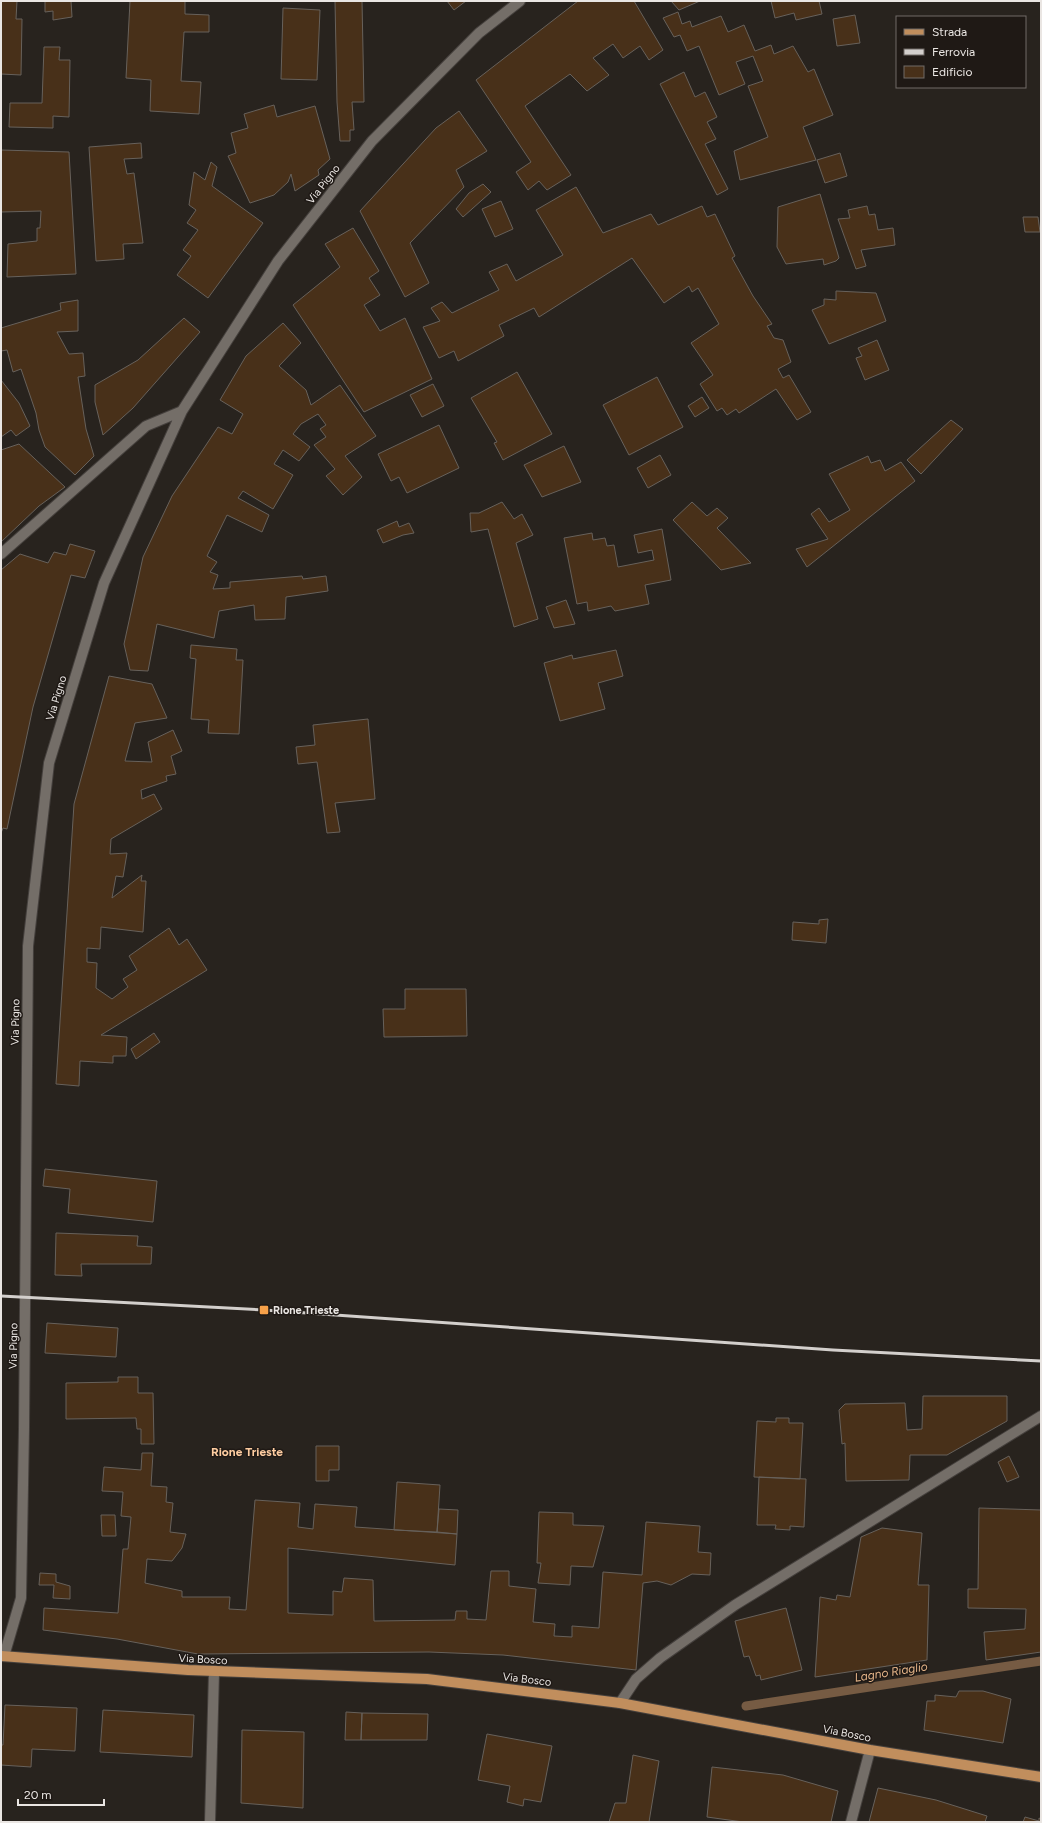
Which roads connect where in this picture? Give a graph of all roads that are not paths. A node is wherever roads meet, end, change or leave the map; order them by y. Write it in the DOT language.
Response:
graph roads {
  1 [pos="520,1"];
  2 [pos="182,411"];
  3 [pos="1,554"];
  4 [pos="1041,1416"];
  5 [pos="2,1656"];
  6 [pos="214,1672"];
  7 [pos="620,1703"];
  8 [pos="870,1750"];
  9 [pos="1041,1777"];
  10 [pos="210,1822"];
  11 [pos="851,1822"];
  1 -- 2 [label="street, Via Pigno"];
  2 -- 3 [label="street"];
  2 -- 5 [label="street, Via Pigno"];
  4 -- 7 [label="street"];
  5 -- 6 [label="main road, Via Bosco"];
  6 -- 7 [label="main road, Via Bosco"];
  6 -- 10 [label="street"];
  7 -- 8 [label="main road, Via Bosco"];
  8 -- 9 [label="main road, Via Bosco"];
  8 -- 11 [label="street"];
}
